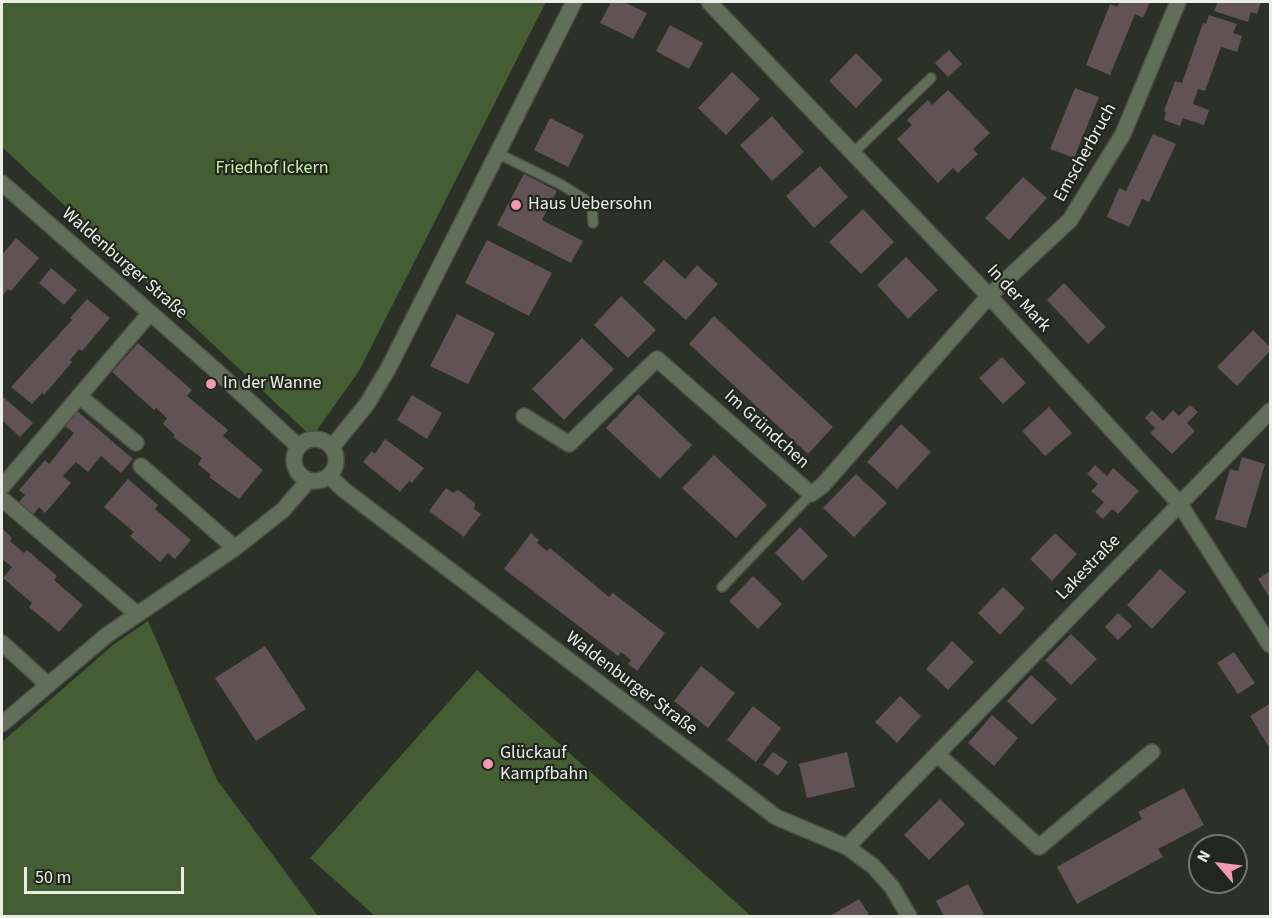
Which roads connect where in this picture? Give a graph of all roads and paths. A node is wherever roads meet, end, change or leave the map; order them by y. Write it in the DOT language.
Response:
graph roads {
  1 [pos="574,2"];
  2 [pos="709,2"];
  3 [pos="1178,2"];
  4 [pos="932,78"];
  5 [pos="497,153"];
  6 [pos="853,153"];
  7 [pos="2,183"];
  8 [pos="593,223"];
  9 [pos="988,296"];
  10 [pos="150,313"];
  11 [pos="79,396"];
  12 [pos="1270,411"];
  13 [pos="524,416"];
  14 [pos="136,443"];
  15 [pos="298,446"];
  16 [pos="332,447"];
  17 [pos="141,466"];
  18 [pos="329,476"];
  19 [pos="309,480"];
  20 [pos="2,487"];
  21 [pos="811,494"];
  22 [pos="2,499"];
  23 [pos="1179,503"];
  24 [pos="235,548"];
  25 [pos="722,587"];
  26 [pos="137,614"];
  27 [pos="2,643"];
  28 [pos="1270,645"];
  29 [pos="47,684"];
  30 [pos="2,724"];
  31 [pos="1152,752"];
  32 [pos="937,754"];
  33 [pos="847,847"];
  34 [pos="909,916"];
  1 -- 5 [label="street"];
  2 -- 6 [label="street, In der Mark"];
  3 -- 9 [label="street, Emscherbruch"];
  4 -- 6 [label="lane"];
  5 -- 8 [label="lane"];
  5 -- 16 [label="street"];
  6 -- 9 [label="street, In der Mark"];
  7 -- 10 [label="street, Waldenburger Straße"];
  9 -- 21 [label="street, Im Gründchen"];
  9 -- 23 [label="street, In der Mark"];
  10 -- 11 [label="street"];
  10 -- 15 [label="street, Waldenburger Straße"];
  11 -- 14 [label="street"];
  11 -- 20 [label="street"];
  12 -- 23 [label="street, Lakestraße"];
  13 -- 21 [label="street, Im Gründchen"];
  15 -- 16 [label="street"];
  15 -- 19 [label="street"];
  16 -- 18 [label="street"];
  17 -- 24 [label="street"];
  18 -- 19 [label="street"];
  18 -- 33 [label="street, Waldenburger Straße"];
  19 -- 24 [label="street"];
  21 -- 25 [label="lane"];
  22 -- 26 [label="street"];
  23 -- 28 [label="street, In der Mark"];
  23 -- 32 [label="street, Lakestraße"];
  24 -- 26 [label="street"];
  26 -- 29 [label="street"];
  27 -- 29 [label="street"];
  29 -- 30 [label="street"];
  31 -- 32 [label="street"];
  32 -- 33 [label="street, Lakestraße"];
  33 -- 34 [label="street, Waldenburger Straße"];
}
